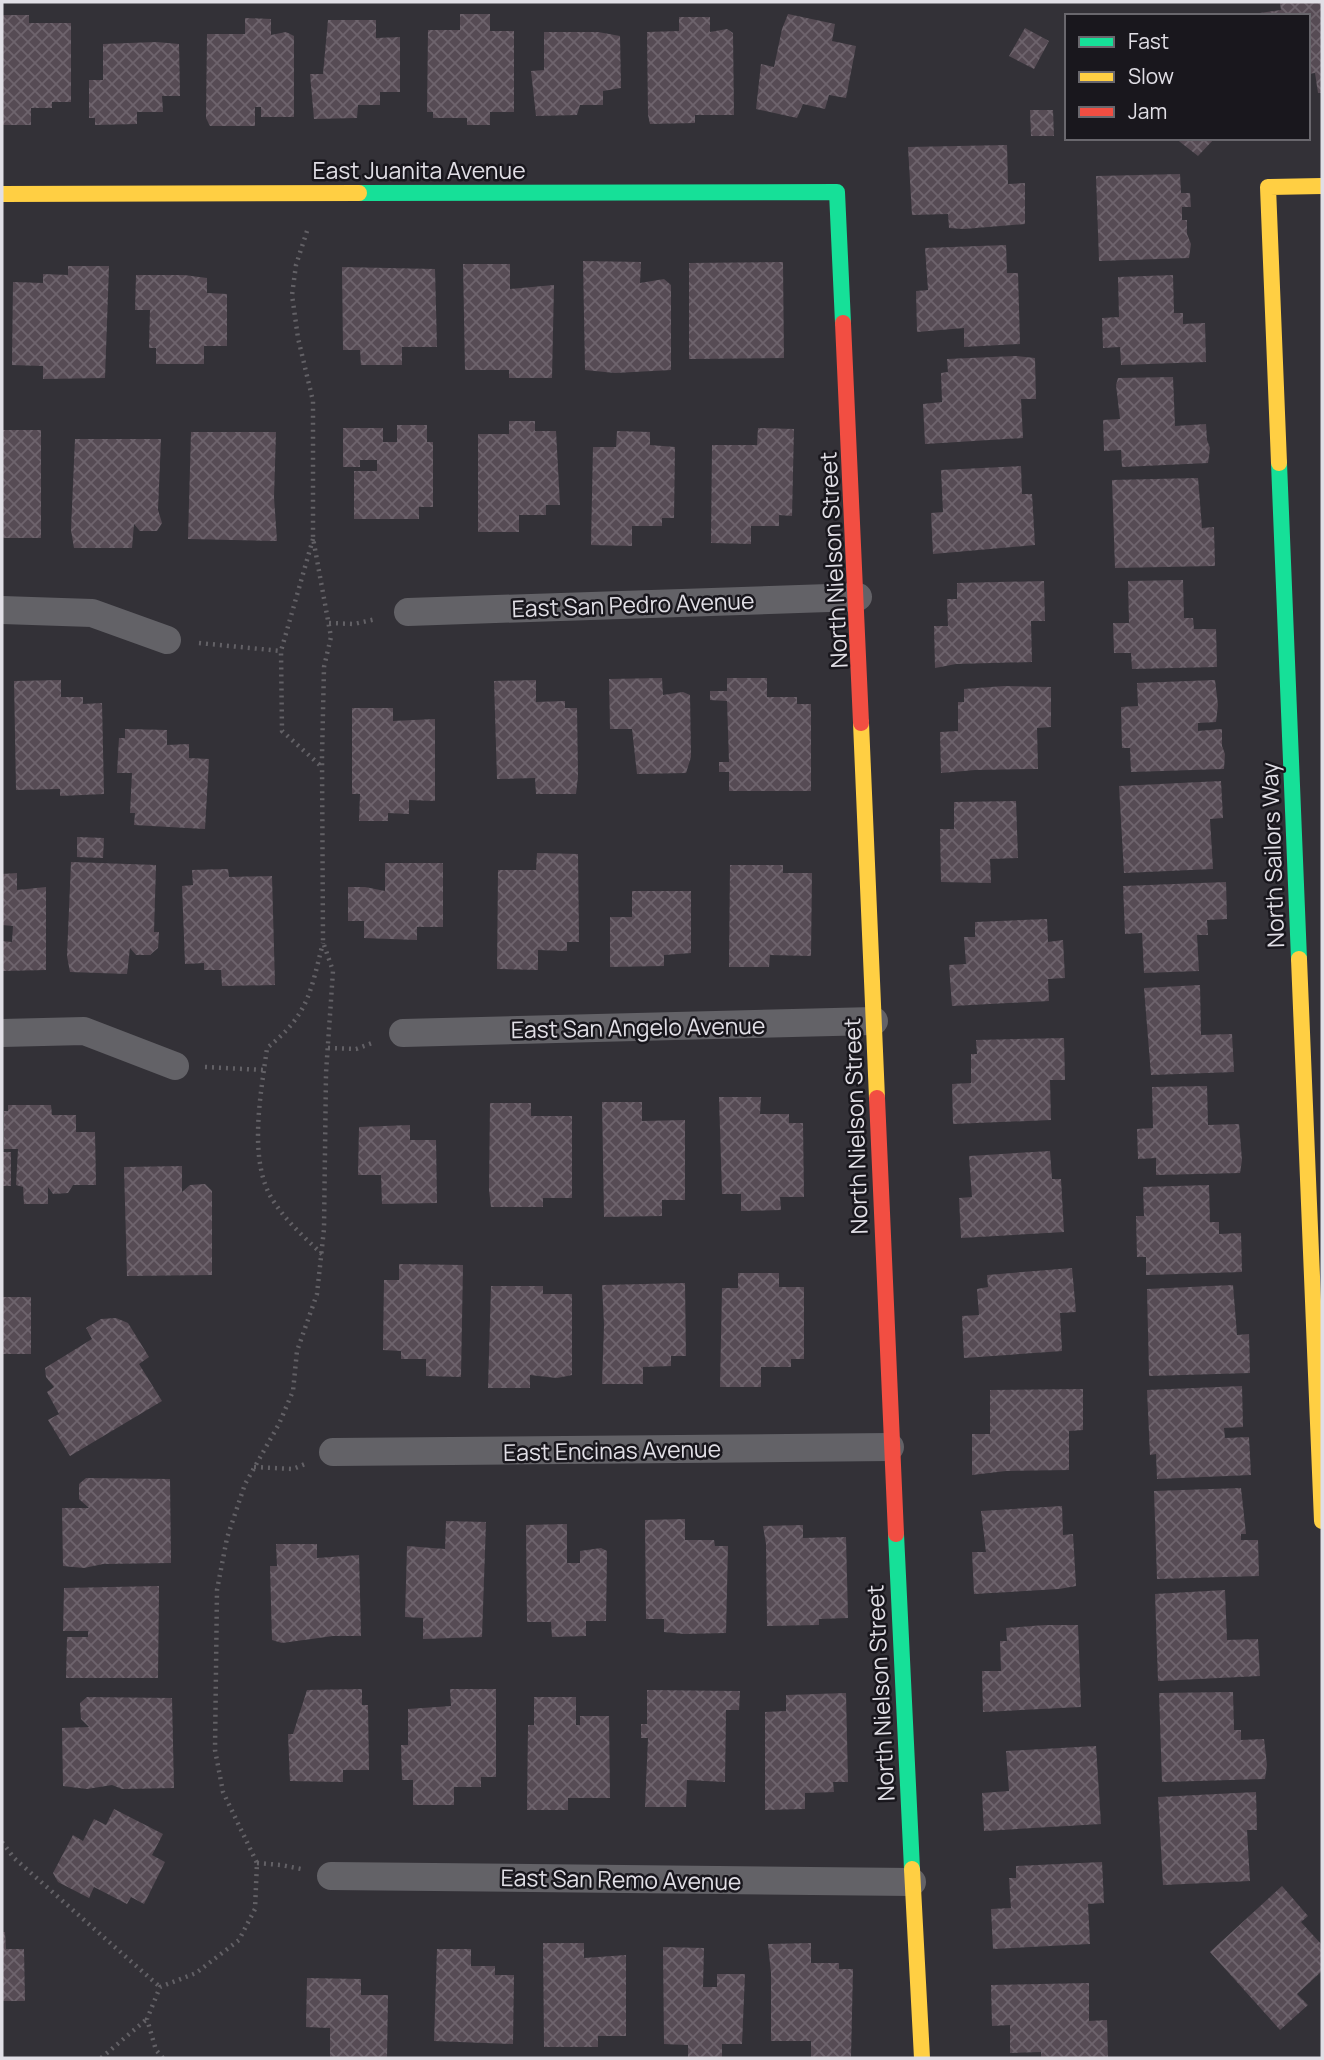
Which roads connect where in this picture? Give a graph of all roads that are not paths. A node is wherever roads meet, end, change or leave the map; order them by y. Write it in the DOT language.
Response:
graph roads {
  1 [pos="1322,186"];
  2 [pos="837,192"];
  3 [pos="2,194"];
  4 [pos="858,597"];
  5 [pos="2,610"];
  6 [pos="408,611"];
  7 [pos="167,640"];
  8 [pos="1311,1006"];
  9 [pos="874,1021"];
  10 [pos="2,1033"];
  11 [pos="403,1033"];
  12 [pos="175,1066"];
  13 [pos="1320,1433"];
  14 [pos="890,1447"];
  15 [pos="333,1452"];
  16 [pos="1322,1521"];
  17 [pos="331,1876"];
  18 [pos="912,1882"];
  19 [pos="922,2058"];
  1 -- 8 [label="street, North Sailors Way"];
  2 -- 3 [label="street, East Juanita Avenue"];
  2 -- 4 [label="street, North Nielson Street"];
  4 -- 6 [label="street, East San Pedro Avenue"];
  4 -- 9 [label="street, North Nielson Street"];
  5 -- 7 [label="street"];
  8 -- 13 [label="street, North Sailors Way"];
  9 -- 11 [label="street, East San Angelo Avenue"];
  9 -- 14 [label="street, North Nielson Street"];
  10 -- 12 [label="street"];
  13 -- 16 [label="street, North Sailors Way"];
  14 -- 15 [label="street, East Encinas Avenue"];
  14 -- 18 [label="street, North Nielson Street"];
  17 -- 18 [label="street, East San Remo Avenue"];
  18 -- 19 [label="street, North Nielson Street"];
}
